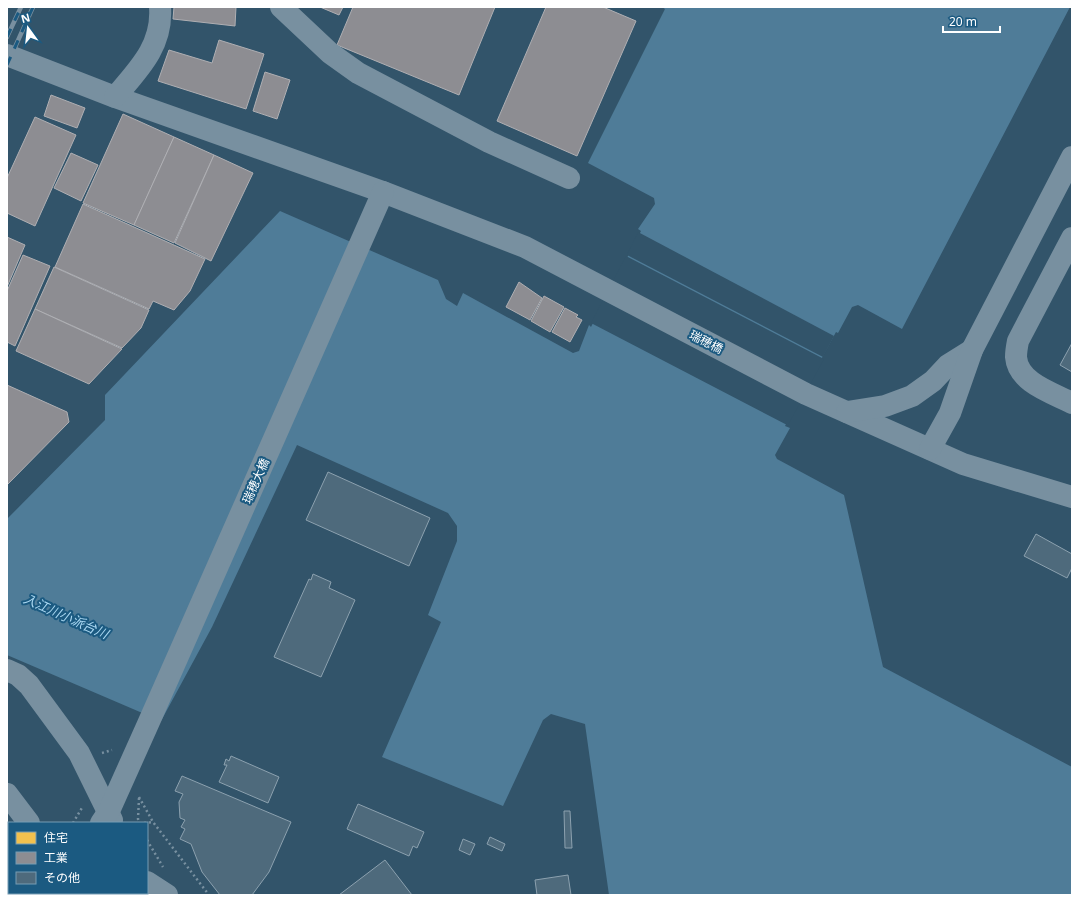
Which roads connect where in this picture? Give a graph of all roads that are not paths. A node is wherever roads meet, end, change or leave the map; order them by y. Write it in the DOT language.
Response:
graph roads {
  1 [pos="160,7"];
  2 [pos="281,7"];
  3 [pos="7,55"];
  4 [pos="115,97"];
  5 [pos="1072,157"];
  6 [pos="569,178"];
  7 [pos="383,192"];
  8 [pos="1072,238"];
  9 [pos="972,350"];
  10 [pos="1072,403"];
  11 [pos="847,412"];
  12 [pos="930,449"];
  13 [pos="1072,497"];
  14 [pos="7,670"];
  15 [pos="7,794"];
  16 [pos="108,819"];
  17 [pos="28,822"];
  18 [pos="148,883"];
  19 [pos="167,895"];
  1 -- 4 [label="street"];
  2 -- 6 [label="street"];
  3 -- 4 [label="street, 瑞穂橋"];
  4 -- 7 [label="street, 瑞穂橋"];
  5 -- 9 [label="street"];
  7 -- 11 [label="street, 瑞穂橋"];
  7 -- 16 [label="street, 瑞穂大橋"];
  8 -- 10 [label="street"];
  9 -- 11 [label="street"];
  9 -- 12 [label="street"];
  11 -- 12 [label="street, 瑞穂橋"];
  12 -- 13 [label="street, 瑞穂橋"];
  14 -- 16 [label="street"];
  15 -- 17 [label="street"];
  18 -- 19 [label="street"];
}
